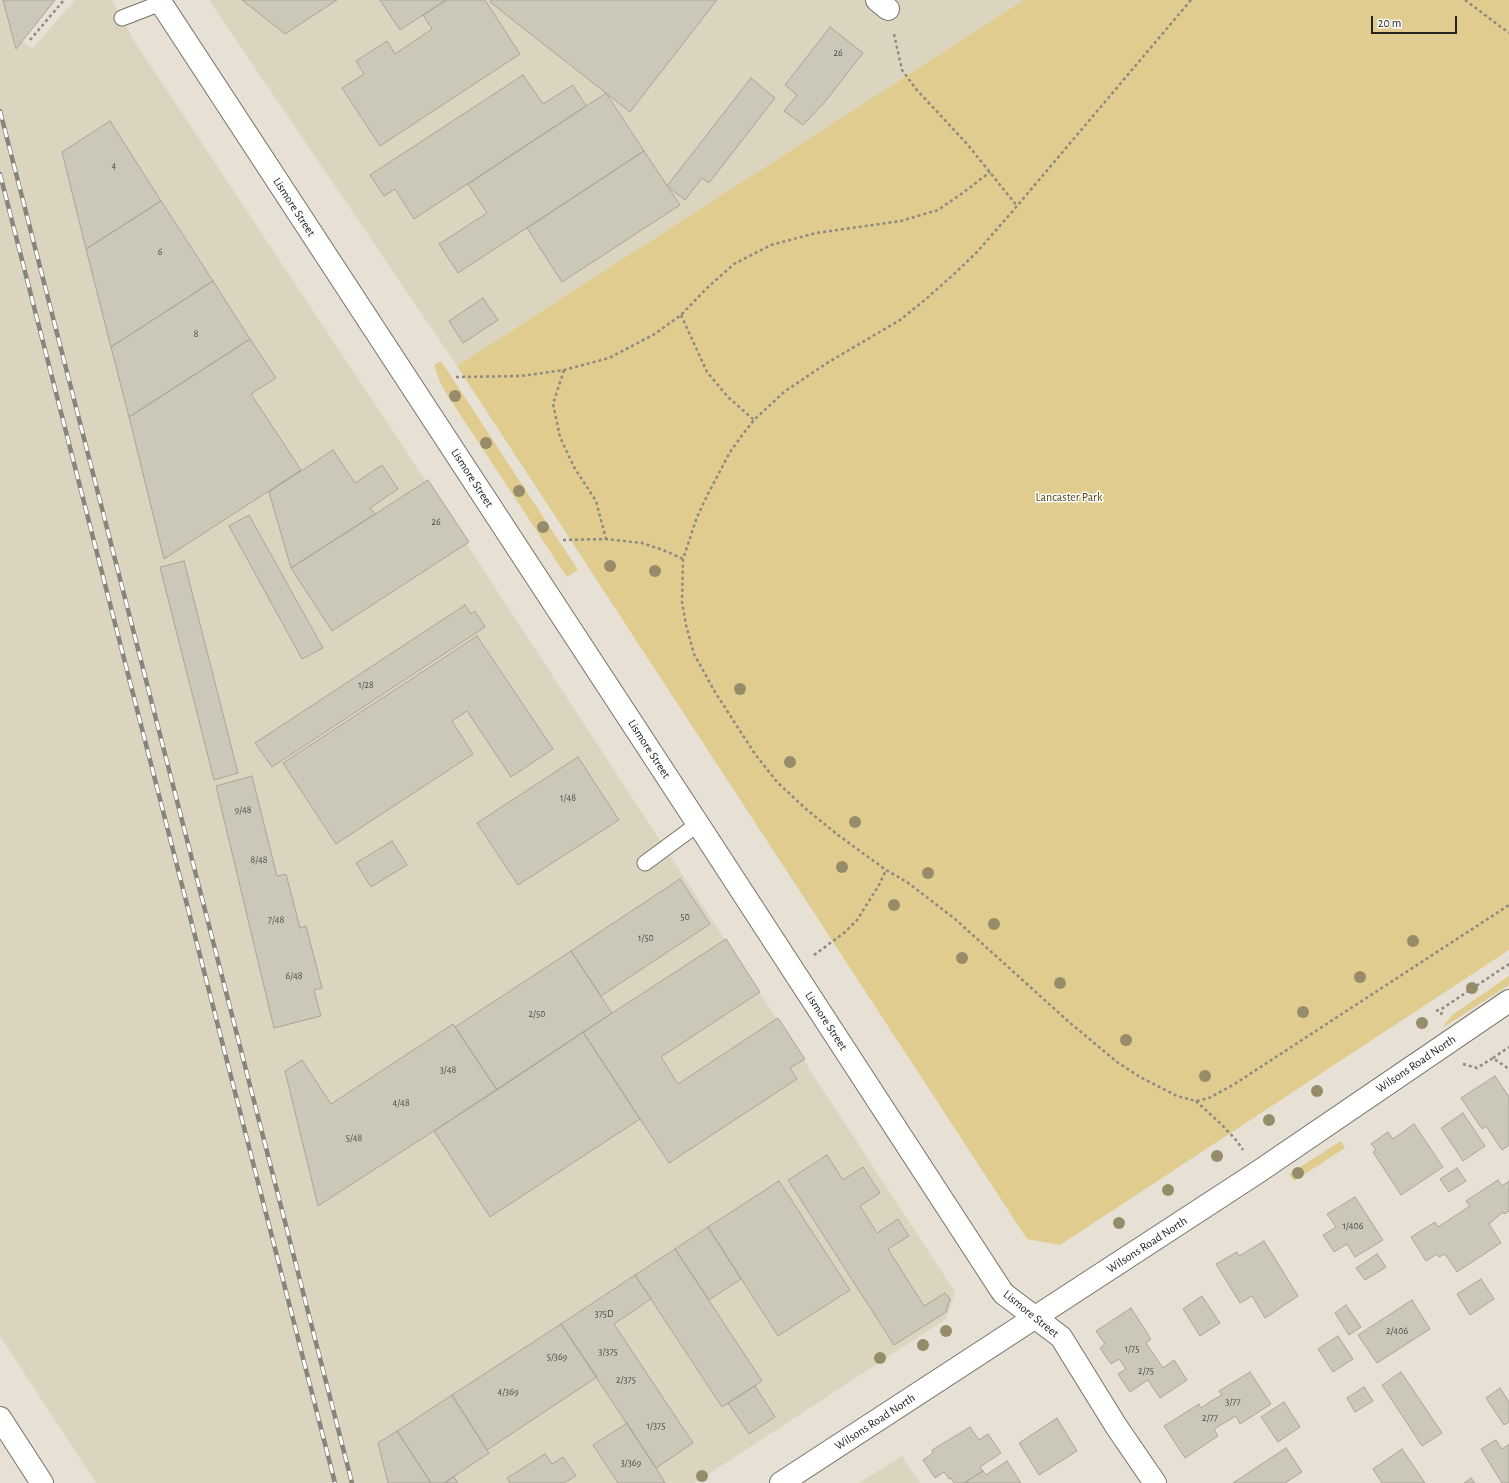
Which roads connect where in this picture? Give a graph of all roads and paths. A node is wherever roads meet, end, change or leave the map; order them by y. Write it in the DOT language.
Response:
graph roads {
  1 [pos="64,0"];
  2 [pos="1191,0"];
  3 [pos="1465,0"];
  4 [pos="160,2"];
  5 [pos="883,5"];
  6 [pos="122,18"];
  7 [pos="1509,33"];
  8 [pos="30,40"];
  9 [pos="990,172"];
  10 [pos="1017,206"];
  11 [pos="681,315"];
  12 [pos="564,370"];
  13 [pos="456,377"];
  14 [pos="754,420"];
  15 [pos="606,539"];
  16 [pos="563,540"];
  17 [pos="683,559"];
  18 [pos="698,824"];
  19 [pos="645,863"];
  20 [pos="886,870"];
  21 [pos="1509,905"];
  22 [pos="1509,964"];
  23 [pos="793,970"];
  24 [pos="1507,1008"];
  25 [pos="1436,1011"];
  26 [pos="1509,1047"];
  27 [pos="1493,1058"];
  28 [pos="1477,1068"];
  29 [pos="1509,1069"];
  30 [pos="1196,1102"];
  31 [pos="1258,1172"];
  32 [pos="1035,1317"];
  33 [pos="0,1418"];
  34 [pos="42,1483"];
  35 [pos="782,1483"];
  36 [pos="1155,1483"];
  1 -- 8 [label="path"];
  2 -- 10 [label="path"];
  3 -- 7 [label="path"];
  4 -- 6 [label="lane"];
  4 -- 18 [label="street, Lismore Street"];
  5 -- 9 [label="path"];
  9 -- 10 [label="path"];
  9 -- 11 [label="path"];
  10 -- 14 [label="path"];
  11 -- 12 [label="path"];
  11 -- 14 [label="path"];
  12 -- 13 [label="path"];
  12 -- 15 [label="path"];
  14 -- 17 [label="path"];
  15 -- 16 [label="path"];
  15 -- 17 [label="path"];
  17 -- 20 [label="path"];
  18 -- 19 [label="lane"];
  18 -- 23 [label="street, Lismore Street"];
  20 -- 23 [label="path"];
  20 -- 30 [label="path"];
  21 -- 30 [label="path"];
  22 -- 25 [label="path"];
  23 -- 32 [label="street, Lismore Street"];
  24 -- 31 [label="street, Wilsons Road North"];
  26 -- 27 [label="path"];
  27 -- 28 [label="path"];
  27 -- 29 [label="path"];
  30 -- 31 [label="path"];
  31 -- 32 [label="street, Wilsons Road North"];
  32 -- 35 [label="street, Wilsons Road North"];
  32 -- 36 [label="street, Lismore Street"];
  33 -- 34 [label="street"];
}
